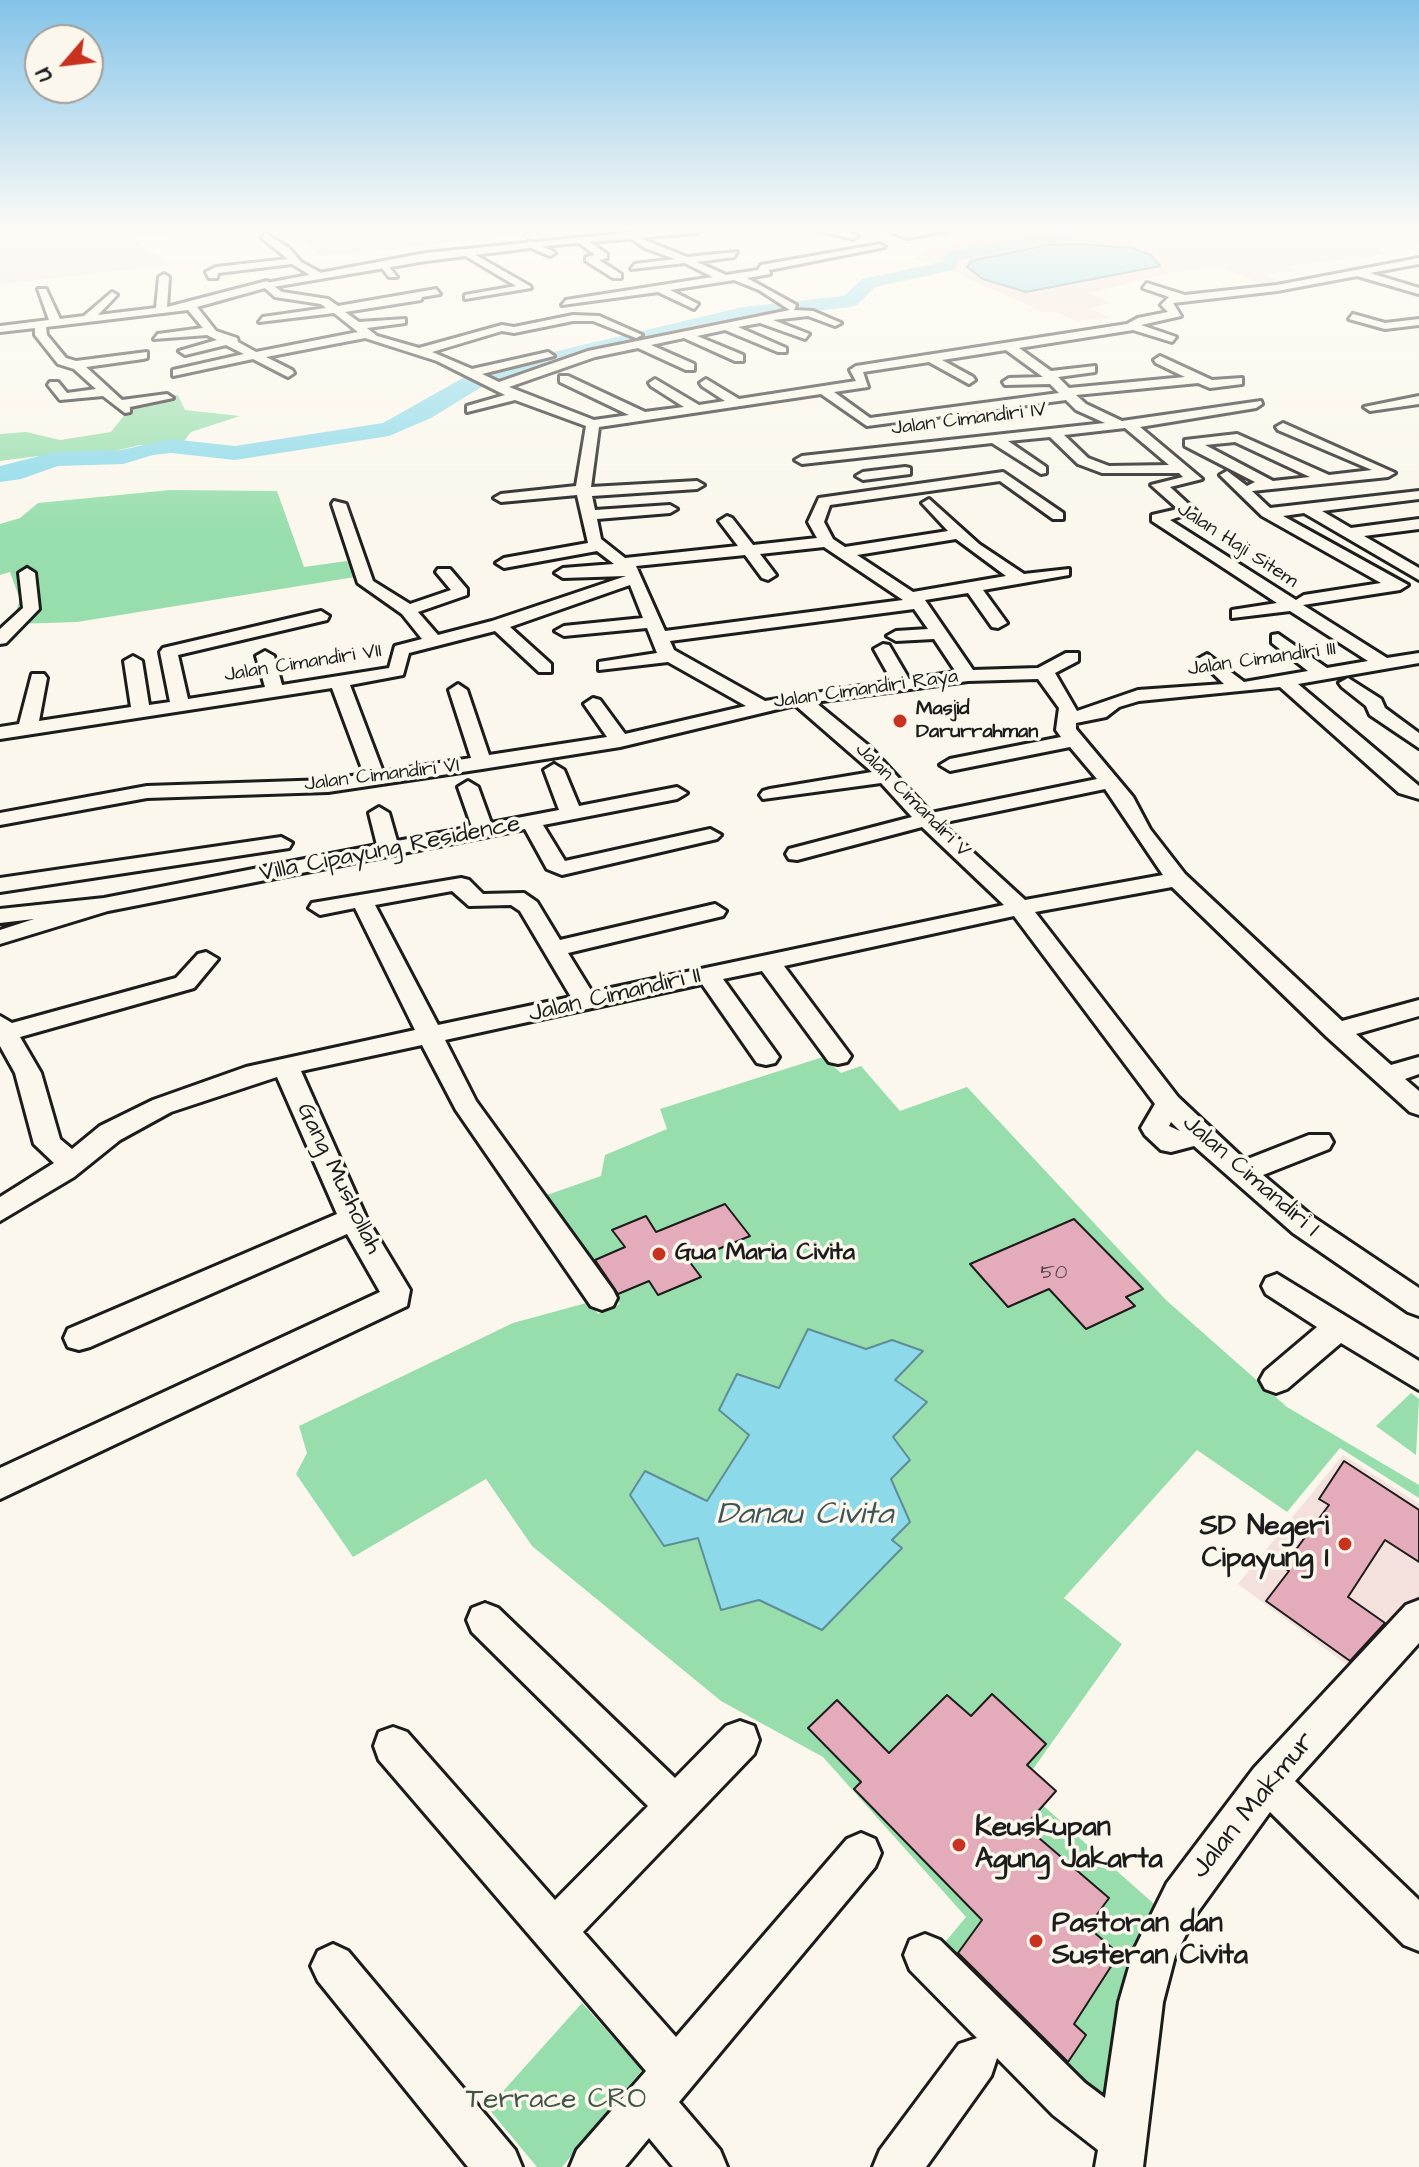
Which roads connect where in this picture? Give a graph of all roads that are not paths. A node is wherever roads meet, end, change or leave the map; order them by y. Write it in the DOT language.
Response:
graph roads {
  1 [pos="41,331"];
  2 [pos="209,331"];
  3 [pos="210,331"];
  4 [pos="363,331"];
  5 [pos="390,331"];
  6 [pos="491,331"];
  7 [pos="517,331"];
  8 [pos="579,331"];
  9 [pos="623,331"];
  10 [pos="667,331"];
  11 [pos="699,331"];
  12 [pos="737,331"];
  13 [pos="792,331"];
  14 [pos="1105,331"];
  15 [pos="1148,331"];
  16 [pos="684,334"];
  17 [pos="586,335"];
  18 [pos="249,336"];
  19 [pos="805,336"];
  20 [pos="158,337"];
  21 [pos="372,337"];
  22 [pos="637,339"];
  23 [pos="1172,339"];
  24 [pos="227,341"];
  25 [pos="1011,348"];
  26 [pos="557,349"];
  27 [pos="504,350"];
  28 [pos="782,350"];
  29 [pos="185,351"];
  30 [pos="418,352"];
  31 [pos="592,354"];
  32 [pos="143,355"];
  33 [pos="255,356"];
  34 [pos="739,358"];
  35 [pos="933,360"];
  36 [pos="1160,360"];
  37 [pos="527,361"];
  38 [pos="270,364"];
  39 [pos="611,364"];
  40 [pos="76,365"];
  41 [pos="690,367"];
  42 [pos="1091,369"];
  43 [pos="177,373"];
  44 [pos="288,373"];
  45 [pos="218,377"];
  46 [pos="1050,377"];
  47 [pos="482,379"];
  48 [pos="564,379"];
  49 [pos="1200,379"];
  50 [pos="969,380"];
  51 [pos="1238,381"];
  52 [pos="1009,382"];
  53 [pos="655,383"];
  54 [pos="706,383"];
  55 [pos="54,385"];
  56 [pos="1152,385"];
  57 [pos="823,390"];
  58 [pos="104,392"];
  59 [pos="1066,394"];
  60 [pos="515,396"];
  61 [pos="1176,396"];
  62 [pos="167,398"];
  63 [pos="1419,400"];
  64 [pos="734,401"];
  65 [pos="651,404"];
  66 [pos="1256,404"];
  67 [pos="694,407"];
  68 [pos="1370,407"];
  69 [pos="472,409"];
  70 [pos="666,411"];
  71 [pos="640,415"];
  72 [pos="1041,418"];
  73 [pos="1175,419"];
  74 [pos="593,424"];
  75 [pos="1118,424"];
  76 [pos="1283,427"];
  77 [pos="933,430"];
  78 [pos="1075,430"];
  79 [pos="1193,431"];
  80 [pos="1053,432"];
  81 [pos="1035,434"];
  82 [pos="1019,436"];
  83 [pos="995,439"];
  84 [pos="1131,441"];
  85 [pos="884,451"];
  86 [pos="802,460"];
  87 [pos="907,467"];
  88 [pos="1185,469"];
  89 [pos="1041,470"];
  90 [pos="1227,475"];
  91 [pos="863,476"];
  92 [pos="1326,479"];
  93 [pos="820,484"];
  94 [pos="1407,484"];
  95 [pos="697,485"];
  96 [pos="1271,485"];
  97 [pos="922,487"];
  98 [pos="1239,488"];
  99 [pos="584,491"];
  100 [pos="501,498"];
  101 [pos="833,498"];
  102 [pos="929,503"];
  103 [pos="339,504"];
  104 [pos="670,509"];
  105 [pos="1308,509"];
  106 [pos="1267,513"];
  107 [pos="587,515"];
  108 [pos="1058,516"];
  109 [pos="727,521"];
  110 [pos="1416,527"];
  111 [pos="1349,533"];
  112 [pos="959,534"];
  113 [pos="827,542"];
  114 [pos="597,546"];
  115 [pos="748,549"];
  116 [pos="845,552"];
  117 [pos="504,563"];
  118 [pos="629,570"];
  119 [pos="444,572"];
  120 [pos="1063,572"];
  121 [pos="27,573"];
  122 [pos="563,573"];
  123 [pos="768,575"];
  124 [pos="1419,575"];
  125 [pos="1021,579"];
  126 [pos="1419,582"];
  127 [pos="1396,585"];
  128 [pos="972,587"];
  129 [pos="1273,592"];
  130 [pos="916,600"];
  131 [pos="1298,602"];
  132 [pos="1,606"];
  133 [pos="408,610"];
  134 [pos="321,616"];
  135 [pos="599,616"];
  136 [pos="998,623"];
  137 [pos="12,624"];
  138 [pos="498,625"];
  139 [pos="654,625"];
  140 [pos="564,631"];
  141 [pos="939,633"];
  142 [pos="618,638"];
  143 [pos="0,639"];
  144 [pos="1278,639"];
  145 [pos="433,641"];
  146 [pos="265,656"];
  147 [pos="670,656"];
  148 [pos="1072,657"];
  149 [pos="1419,658"];
  150 [pos="1207,659"];
  151 [pos="133,661"];
  152 [pos="1384,664"];
  153 [pos="605,666"];
  154 [pos="545,668"];
  155 [pos="1042,673"];
  156 [pos="1323,674"];
  157 [pos="968,676"];
  158 [pos="38,678"];
  159 [pos="1284,681"];
  160 [pos="339,682"];
  161 [pos="1348,683"];
  162 [pos="904,685"];
  163 [pos="1240,688"];
  164 [pos="458,690"];
  165 [pos="275,692"];
  166 [pos="799,699"];
  167 [pos="1374,703"];
  168 [pos="593,704"];
  169 [pos="180,705"];
  170 [pos="760,706"];
  171 [pos="141,711"];
  172 [pos="1419,726"];
  173 [pos="28,729"];
  174 [pos="1070,729"];
  175 [pos="0,733"];
  176 [pos="620,741"];
  177 [pos="1414,748"];
  178 [pos="482,763"];
  179 [pos="950,765"];
  180 [pos="554,770"];
  181 [pos="886,776"];
  182 [pos="375,779"];
  183 [pos="1111,782"];
  184 [pos="468,787"];
  185 [pos="677,793"];
  186 [pos="1419,793"];
  187 [pos="770,795"];
  188 [pos="379,813"];
  189 [pos="571,813"];
  190 [pos="0,819"];
  191 [pos="932,819"];
  192 [pos="531,822"];
  193 [pos="484,832"];
  194 [pos="710,835"];
  195 [pos="389,850"];
  196 [pos="797,854"];
  197 [pos="299,868"];
  198 [pos="1177,879"];
  199 [pos="0,885"];
  200 [pos="361,899"];
  201 [pos="320,908"];
  202 [pos="1020,908"];
  203 [pos="715,911"];
  204 [pos="15,920"];
  205 [pos="0,937"];
  206 [pos="553,949"];
  207 [pos="206,959"];
  208 [pos="768,962"];
  209 [pos="708,975"];
  210 [pos="587,1004"];
  211 [pos="1419,1008"];
  212 [pos="3,1028"];
  213 [pos="1336,1031"];
  214 [pos="429,1035"];
  215 [pos="838,1056"];
  216 [pos="766,1057"];
  217 [pos="287,1065"];
  218 [pos="1419,1065"];
  219 [pos="1386,1076"];
  220 [pos="1419,1106"];
  221 [pos="1319,1142"];
  222 [pos="72,1163"];
  223 [pos="1239,1173"];
  224 [pos="0,1211"];
  225 [pos="353,1219"];
  226 [pos="1277,1286"];
  227 [pos="602,1298"];
  228 [pos="1419,1304"];
  229 [pos="1339,1326"];
  230 [pos="79,1338"];
  231 [pos="1419,1377"];
  232 [pos="1276,1380"];
  233 [pos="0,1484"];
  234 [pos="1419,1617"];
  235 [pos="485,1620"];
  236 [pos="740,1740"];
  237 [pos="393,1746"];
  238 [pos="1268,1782"];
  239 [pos="676,1806"];
  240 [pos="861,1853"];
  241 [pos="1419,1930"];
  242 [pos="554,1931"];
  243 [pos="925,1955"];
  244 [pos="333,1966"];
  245 [pos="975,2060"];
  246 [pos="662,2086"];
  247 [pos="1120,2153"];
  248 [pos="498,2167"];
  249 [pos="594,2167"];
  250 [pos="703,2167"];
  251 [pos="897,2167"];
  1 -- 40 [label="street"];
  2 -- 20 [label="street"];
  3 -- 24 [label="street"];
  4 -- 21 [label="street"];
  5 -- 21 [label="street"];
  6 -- 30 [label="street"];
  7 -- 26 [label="street"];
  8 -- 17 [label="street"];
  9 -- 22 [label="street"];
  10 -- 22 [label="street"];
  11 -- 16 [label="street"];
  12 -- 28 [label="street"];
  13 -- 19 [label="street"];
  14 -- 25 [label="street"];
  15 -- 23 [label="street"];
  16 -- 22 [label="street"];
  16 -- 34 [label="street"];
  18 -- 24 [label="street"];
  21 -- 30 [label="street"];
  21 -- 33 [label="street"];
  22 -- 26 [label="street"];
  22 -- 31 [label="street"];
  22 -- 41 [label="street"];
  24 -- 29 [label="street"];
  24 -- 33 [label="street"];
  25 -- 35 [label="street"];
  25 -- 46 [label="street, Jalan Haji Sitem"];
  26 -- 31 [label="street"];
  26 -- 37 [label="street"];
  26 -- 47 [label="street"];
  27 -- 37 [label="street"];
  30 -- 47 [label="street"];
  31 -- 39 [label="street"];
  32 -- 40 [label="street"];
  33 -- 38 [label="street"];
  33 -- 43 [label="street"];
  35 -- 50 [label="street"];
  35 -- 57 [label="street"];
  36 -- 49 [label="street"];
  37 -- 47 [label="street"];
  38 -- 44 [label="street"];
  38 -- 45 [label="street"];
  40 -- 58 [label="street"];
  42 -- 46 [label="street"];
  46 -- 52 [label="street"];
  46 -- 59 [label="street, Jalan Haji Sitem"];
  47 -- 60 [label="street"];
  48 -- 71 [label="street"];
  49 -- 51 [label="street"];
  49 -- 56 [label="street"];
  53 -- 67 [label="street"];
  54 -- 64 [label="street"];
  55 -- 58 [label="street"];
  56 -- 59 [label="street"];
  56 -- 61 [label="street"];
  57 -- 64 [label="street"];
  57 -- 77 [label="street"];
  58 -- 62 [label="street"];
  59 -- 75 [label="street, Jalan Haji Sitem"];
  59 -- 77 [label="street"];
  60 -- 69 [label="street"];
  60 -- 74 [label="street"];
  63 -- 68 [label="street"];
  64 -- 67 [label="street"];
  65 -- 70 [label="street"];
  66 -- 73 [label="street, Jalan Cimandiri IV"];
  67 -- 70 [label="street"];
  70 -- 71 [label="street"];
  71 -- 74 [label="street"];
  72 -- 78 [label="street"];
  73 -- 75 [label="street, Jalan Cimandiri IV"];
  73 -- 79 [label="street"];
  74 -- 99 [label="street"];
  75 -- 78 [label="street, Jalan Cimandiri IV"];
  75 -- 84 [label="street"];
  75 -- 88 [label="street, Jalan Haji Sitem"];
  76 -- 94 [label="street"];
  77 -- 83 [label="street, Jalan Cimandiri IV"];
  77 -- 85 [label="street, Jalan Cimandiri IV"];
  78 -- 80 [label="street, Jalan Cimandiri IV"];
  80 -- 81 [label="street, Jalan Cimandiri IV"];
  80 -- 88 [label="street"];
  81 -- 82 [label="street, Jalan Cimandiri IV"];
  81 -- 82 [label="street"];
  82 -- 83 [label="street, Jalan Cimandiri IV"];
  83 -- 89 [label="street"];
  85 -- 86 [label="street"];
  85 -- 87 [label="street, Jalan Cimandiri IV"];
  87 -- 91 [label="street"];
  87 -- 97 [label="street, Jalan Cimandiri IV"];
  88 -- 129 [label="street, Jalan Haji Sitem"];
  90 -- 98 [label="street"];
  92 -- 94 [label="street"];
  92 -- 96 [label="street"];
  92 -- 96 [label="street"];
  93 -- 101 [label="street"];
  94 -- 105 [label="street"];
  95 -- 99 [label="street"];
  96 -- 98 [label="street"];
  97 -- 101 [label="street"];
  97 -- 108 [label="street"];
  98 -- 106 [label="street"];
  99 -- 100 [label="street"];
  99 -- 107 [label="street"];
  101 -- 113 [label="street"];
  102 -- 112 [label="street"];
  103 -- 133 [label="street"];
  104 -- 107 [label="street"];
  105 -- 106 [label="street"];
  105 -- 111 [label="street"];
  106 -- 127 [label="street"];
  107 -- 114 [label="street"];
  109 -- 115 [label="street"];
  110 -- 111 [label="street"];
  111 -- 124 [label="street"];
  112 -- 116 [label="street"];
  112 -- 125 [label="street"];
  113 -- 115 [label="street"];
  113 -- 116 [label="street"];
  114 -- 117 [label="street"];
  114 -- 118 [label="street"];
  115 -- 118 [label="street"];
  115 -- 123 [label="street"];
  116 -- 130 [label="street"];
  118 -- 122 [label="street"];
  118 -- 138 [label="street, Jalan Cimandiri VII"];
  118 -- 139 [label="street"];
  119 -- 133 [label="street"];
  120 -- 125 [label="street"];
  121 -- 137 [label="street"];
  125 -- 128 [label="street"];
  126 -- 127 [label="street"];
  127 -- 131 [label="street"];
  128 -- 130 [label="street"];
  128 -- 136 [label="street"];
  129 -- 131 [label="street, Jalan Haji Sitem"];
  129 -- 131 [label="street"];
  130 -- 139 [label="street"];
  130 -- 141 [label="street"];
  131 -- 152 [label="street, Jalan Haji Sitem"];
  132 -- 137 [label="street"];
  133 -- 145 [label="street"];
  134 -- 169 [label="street"];
  135 -- 139 [label="street"];
  137 -- 143 [label="street"];
  138 -- 145 [label="street, Jalan Cimandiri VII"];
  138 -- 154 [label="street"];
  139 -- 140 [label="street"];
  139 -- 142 [label="street"];
  139 -- 147 [label="street"];
  141 -- 157 [label="street"];
  141 -- 162 [label="street"];
  144 -- 156 [label="street"];
  145 -- 160 [label="street, Jalan Cimandiri VII"];
  146 -- 165 [label="street"];
  147 -- 153 [label="street"];
  147 -- 170 [label="street, Jalan Cimandiri Raya"];
  148 -- 155 [label="street"];
  149 -- 152 [label="street, Jalan Cimandiri III"];
  150 -- 163 [label="street"];
  151 -- 171 [label="street"];
  152 -- 156 [label="street, Jalan Cimandiri III"];
  155 -- 157 [label="street, Jalan Cimandiri Raya"];
  155 -- 174 [label="street"];
  156 -- 159 [label="street, Jalan Cimandiri III"];
  157 -- 162 [label="street, Jalan Cimandiri Raya"];
  158 -- 173 [label="street"];
  159 -- 163 [label="street, Jalan Cimandiri III"];
  159 -- 186 [label="street"];
  160 -- 165 [label="street, Jalan Cimandiri VII"];
  160 -- 182 [label="street"];
  161 -- 167 [label="street"];
  162 -- 166 [label="street, Jalan Cimandiri Raya"];
  163 -- 174 [label="street, Jalan Cimandiri III"];
  164 -- 178 [label="street"];
  165 -- 169 [label="street, Jalan Cimandiri VII"];
  166 -- 170 [label="street, Jalan Cimandiri Raya"];
  166 -- 181 [label="street, Jalan Cimandiri V"];
  167 -- 172 [label="street"];
  167 -- 177 [label="street"];
  168 -- 176 [label="street"];
  169 -- 171 [label="street, Jalan Cimandiri VII"];
  170 -- 176 [label="street, Jalan Cimandiri VI"];
  171 -- 173 [label="street, Jalan Cimandiri VII"];
  173 -- 175 [label="street, Jalan Cimandiri VII"];
  174 -- 179 [label="street, Jalan Cimandiri III"];
  174 -- 183 [label="street"];
  176 -- 178 [label="street, Jalan Cimandiri VI"];
  178 -- 182 [label="street, Jalan Cimandiri VI"];
  180 -- 189 [label="street"];
  181 -- 187 [label="street"];
  181 -- 191 [label="street, Jalan Cimandiri V"];
  182 -- 190 [label="street, Jalan Cimandiri VI"];
  183 -- 191 [label="street"];
  183 -- 198 [label="street"];
  184 -- 193 [label="street"];
  185 -- 189 [label="street, Villa Cipayung Residence"];
  188 -- 195 [label="street"];
  189 -- 192 [label="street, Villa Cipayung Residence"];
  191 -- 196 [label="street"];
  191 -- 202 [label="street, Jalan Cimandiri V"];
  192 -- 193 [label="street, Villa Cipayung Residence"];
  192 -- 194 [label="street"];
  193 -- 195 [label="street, Villa Cipayung Residence"];
  195 -- 197 [label="street, Villa Cipayung Residence"];
  197 -- 199 [label="street"];
  197 -- 204 [label="street, Villa Cipayung Residence"];
  198 -- 202 [label="street, Jalan Cimandiri II"];
  198 -- 213 [label="street"];
  200 -- 201 [label="street"];
  200 -- 206 [label="street"];
  200 -- 214 [label="street"];
  202 -- 208 [label="street, Jalan Cimandiri II"];
  202 -- 223 [label="street, Jalan Cimandiri I"];
  203 -- 206 [label="street"];
  204 -- 205 [label="street, Villa Cipayung Residence"];
  206 -- 210 [label="street"];
  207 -- 212 [label="street"];
  208 -- 209 [label="street, Jalan Cimandiri II"];
  208 -- 215 [label="street"];
  209 -- 210 [label="street, Jalan Cimandiri II"];
  209 -- 216 [label="street"];
  210 -- 214 [label="street, Jalan Cimandiri II"];
  211 -- 213 [label="street"];
  212 -- 222 [label="street"];
  213 -- 219 [label="street"];
  214 -- 217 [label="street, Jalan Cimandiri II"];
  214 -- 227 [label="street"];
  217 -- 222 [label="street, Jalan Cimandiri II"];
  217 -- 225 [label="street, Gang Mushollah"];
  218 -- 219 [label="street"];
  219 -- 220 [label="street"];
  221 -- 223 [label="street"];
  222 -- 224 [label="street, Jalan Cimandiri II"];
  223 -- 228 [label="street, Jalan Cimandiri I"];
  225 -- 230 [label="street"];
  225 -- 233 [label="street, Gang Mushollah"];
  226 -- 229 [label="street"];
  229 -- 231 [label="street"];
  229 -- 232 [label="street"];
  234 -- 238 [label="street, Jalan Makmur"];
  235 -- 239 [label="street"];
  236 -- 239 [label="street"];
  237 -- 242 [label="street"];
  238 -- 241 [label="street"];
  238 -- 247 [label="street, Jalan Makmur"];
  239 -- 242 [label="street"];
  240 -- 246 [label="street"];
  242 -- 246 [label="street"];
  243 -- 247 [label="street"];
  244 -- 248 [label="street"];
  245 -- 251 [label="street"];
  246 -- 249 [label="street"];
  246 -- 250 [label="street"];
}
